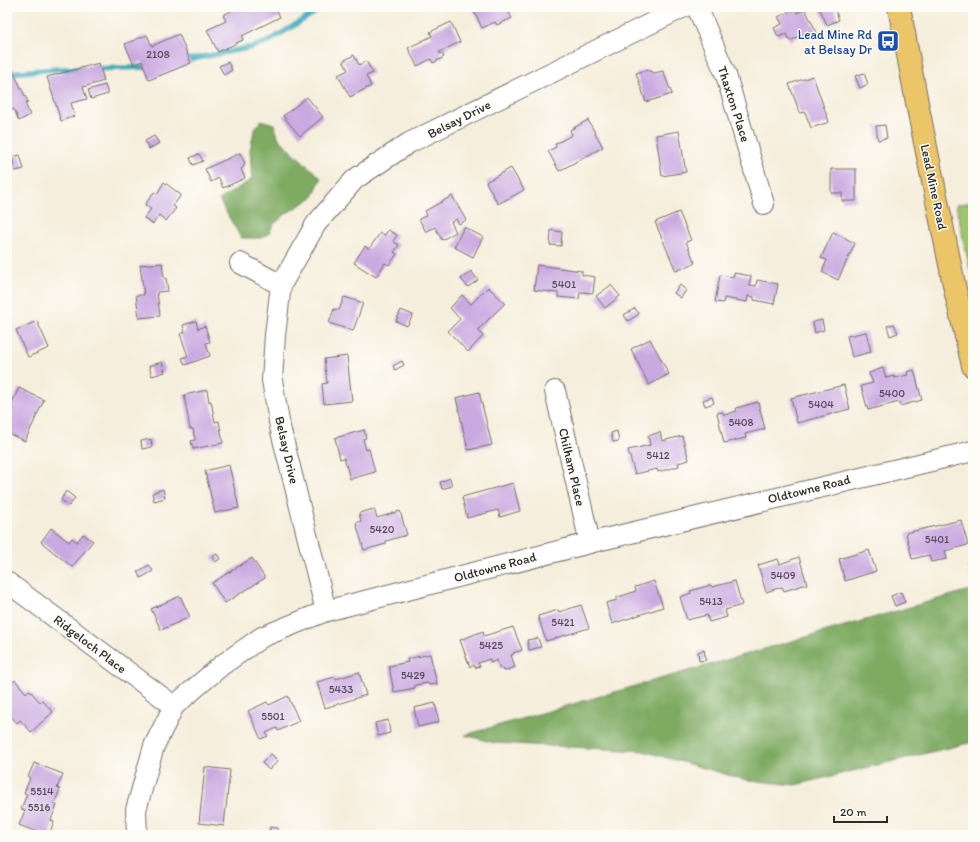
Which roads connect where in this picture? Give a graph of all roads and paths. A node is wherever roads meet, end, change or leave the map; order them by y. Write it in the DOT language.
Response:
graph roads {
  1 [pos="684,7"];
  2 [pos="697,7"];
  3 [pos="899,7"];
  4 [pos="764,204"];
  5 [pos="240,263"];
  6 [pos="281,286"];
  7 [pos="973,366"];
  8 [pos="555,391"];
  9 [pos="973,451"];
  10 [pos="590,543"];
  11 [pos="7,582"];
  12 [pos="326,611"];
  13 [pos="174,706"];
  14 [pos="137,835"];
  1 -- 6 [label="street, Belsay Drive"];
  2 -- 4 [label="street, Thaxton Place"];
  3 -- 7 [label="main road, Lead Mine Road"];
  5 -- 6 [label="street"];
  6 -- 12 [label="street, Belsay Drive"];
  8 -- 10 [label="street, Chilham Place"];
  9 -- 10 [label="street, Oldtowne Road"];
  10 -- 12 [label="street, Oldtowne Road"];
  11 -- 13 [label="street, Ridgeloch Place"];
  12 -- 13 [label="street, Oldtowne Road"];
  13 -- 14 [label="street, Oldtowne Road"];
}
